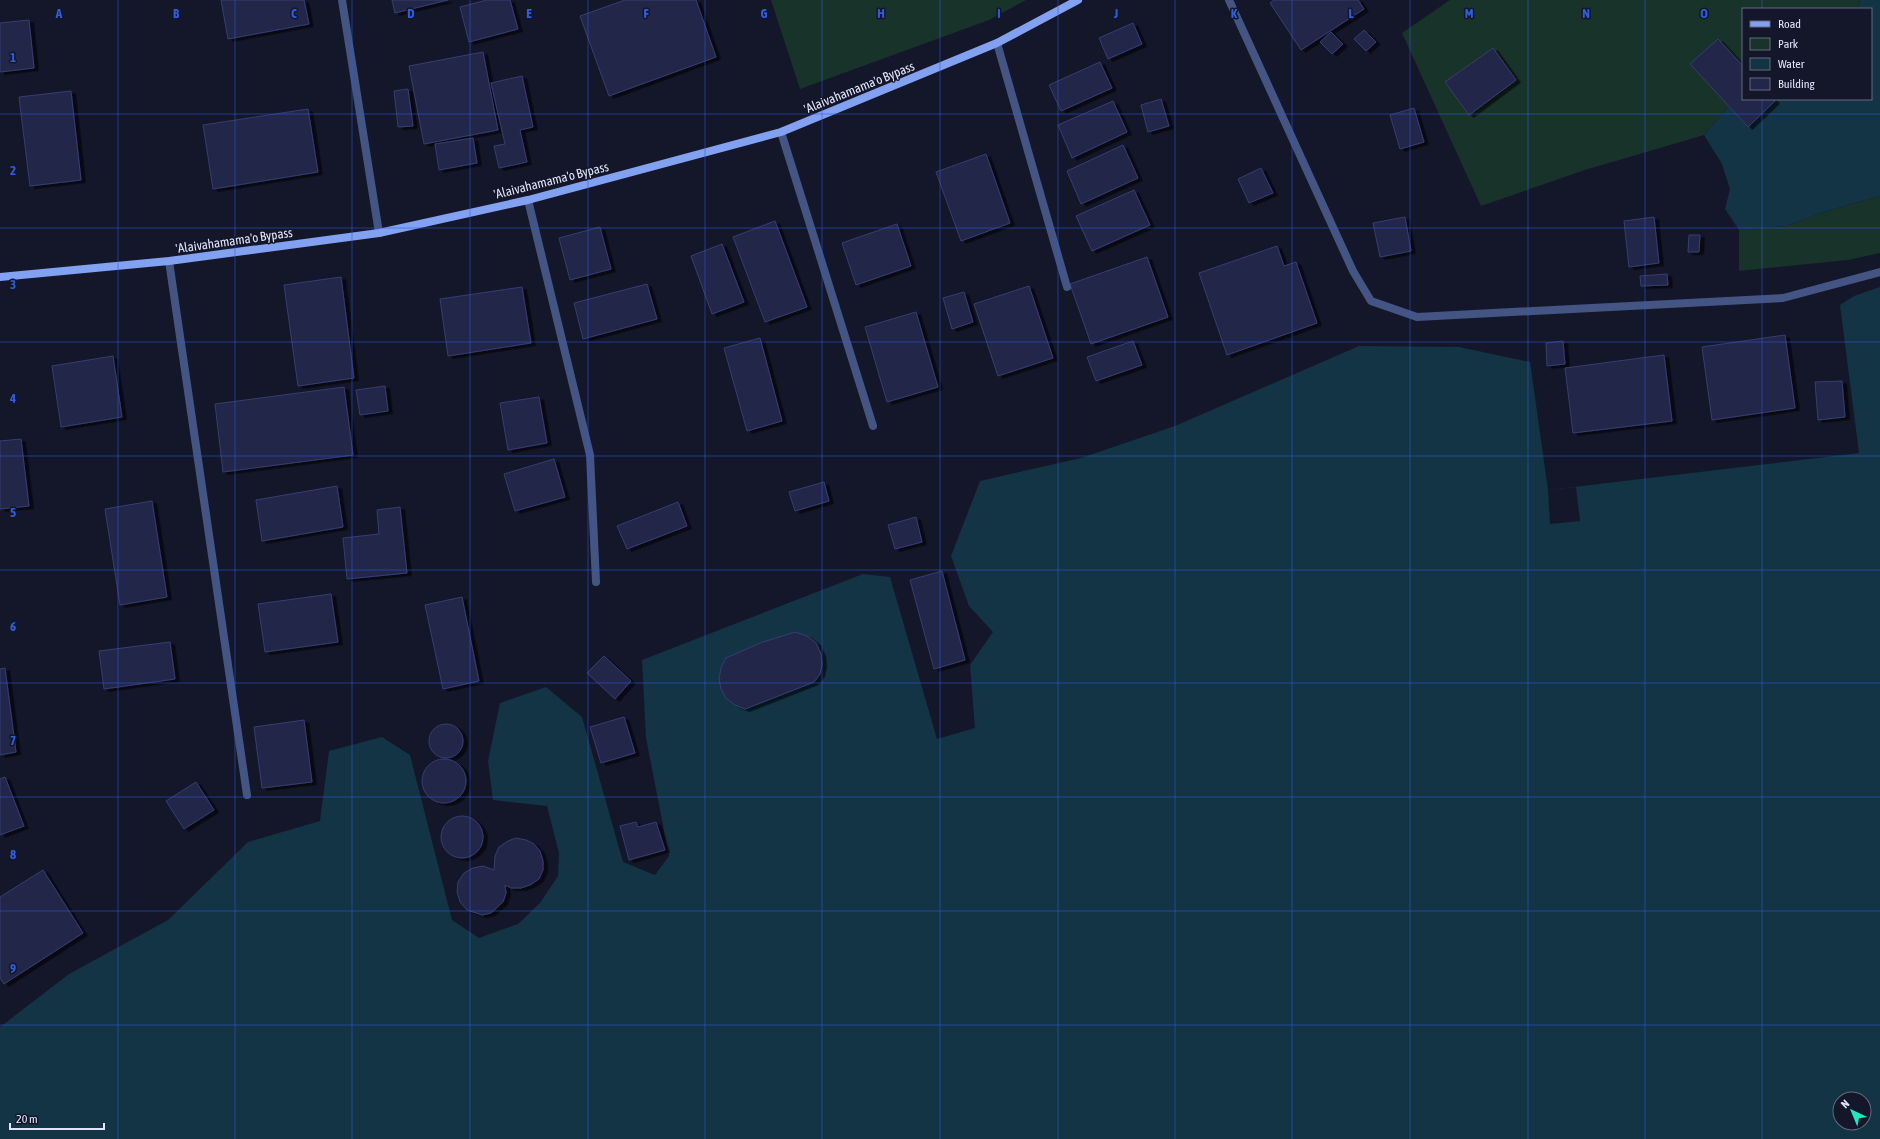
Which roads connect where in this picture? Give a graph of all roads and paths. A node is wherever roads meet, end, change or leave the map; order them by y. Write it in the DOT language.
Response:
graph roads {
  1 [pos="342,0"];
  2 [pos="1078,0"];
  3 [pos="1229,0"];
  4 [pos="997,43"];
  5 [pos="781,132"];
  6 [pos="528,200"];
  7 [pos="379,233"];
  8 [pos="169,261"];
  9 [pos="1880,272"];
  10 [pos="0,277"];
  11 [pos="1067,287"];
  12 [pos="873,426"];
  13 [pos="596,582"];
  14 [pos="247,795"];
  1 -- 7 [label="street"];
  2 -- 4 [label="main road, 'Alaivahamama'o Bypass"];
  3 -- 9 [label="street"];
  4 -- 5 [label="main road, 'Alaivahamama'o Bypass"];
  4 -- 11 [label="street"];
  5 -- 6 [label="main road, 'Alaivahamama'o Bypass"];
  5 -- 12 [label="street"];
  6 -- 7 [label="main road, 'Alaivahamama'o Bypass"];
  6 -- 13 [label="street"];
  7 -- 8 [label="main road, 'Alaivahamama'o Bypass"];
  8 -- 10 [label="main road, 'Alaivahamama'o Bypass"];
  8 -- 14 [label="street"];
}
